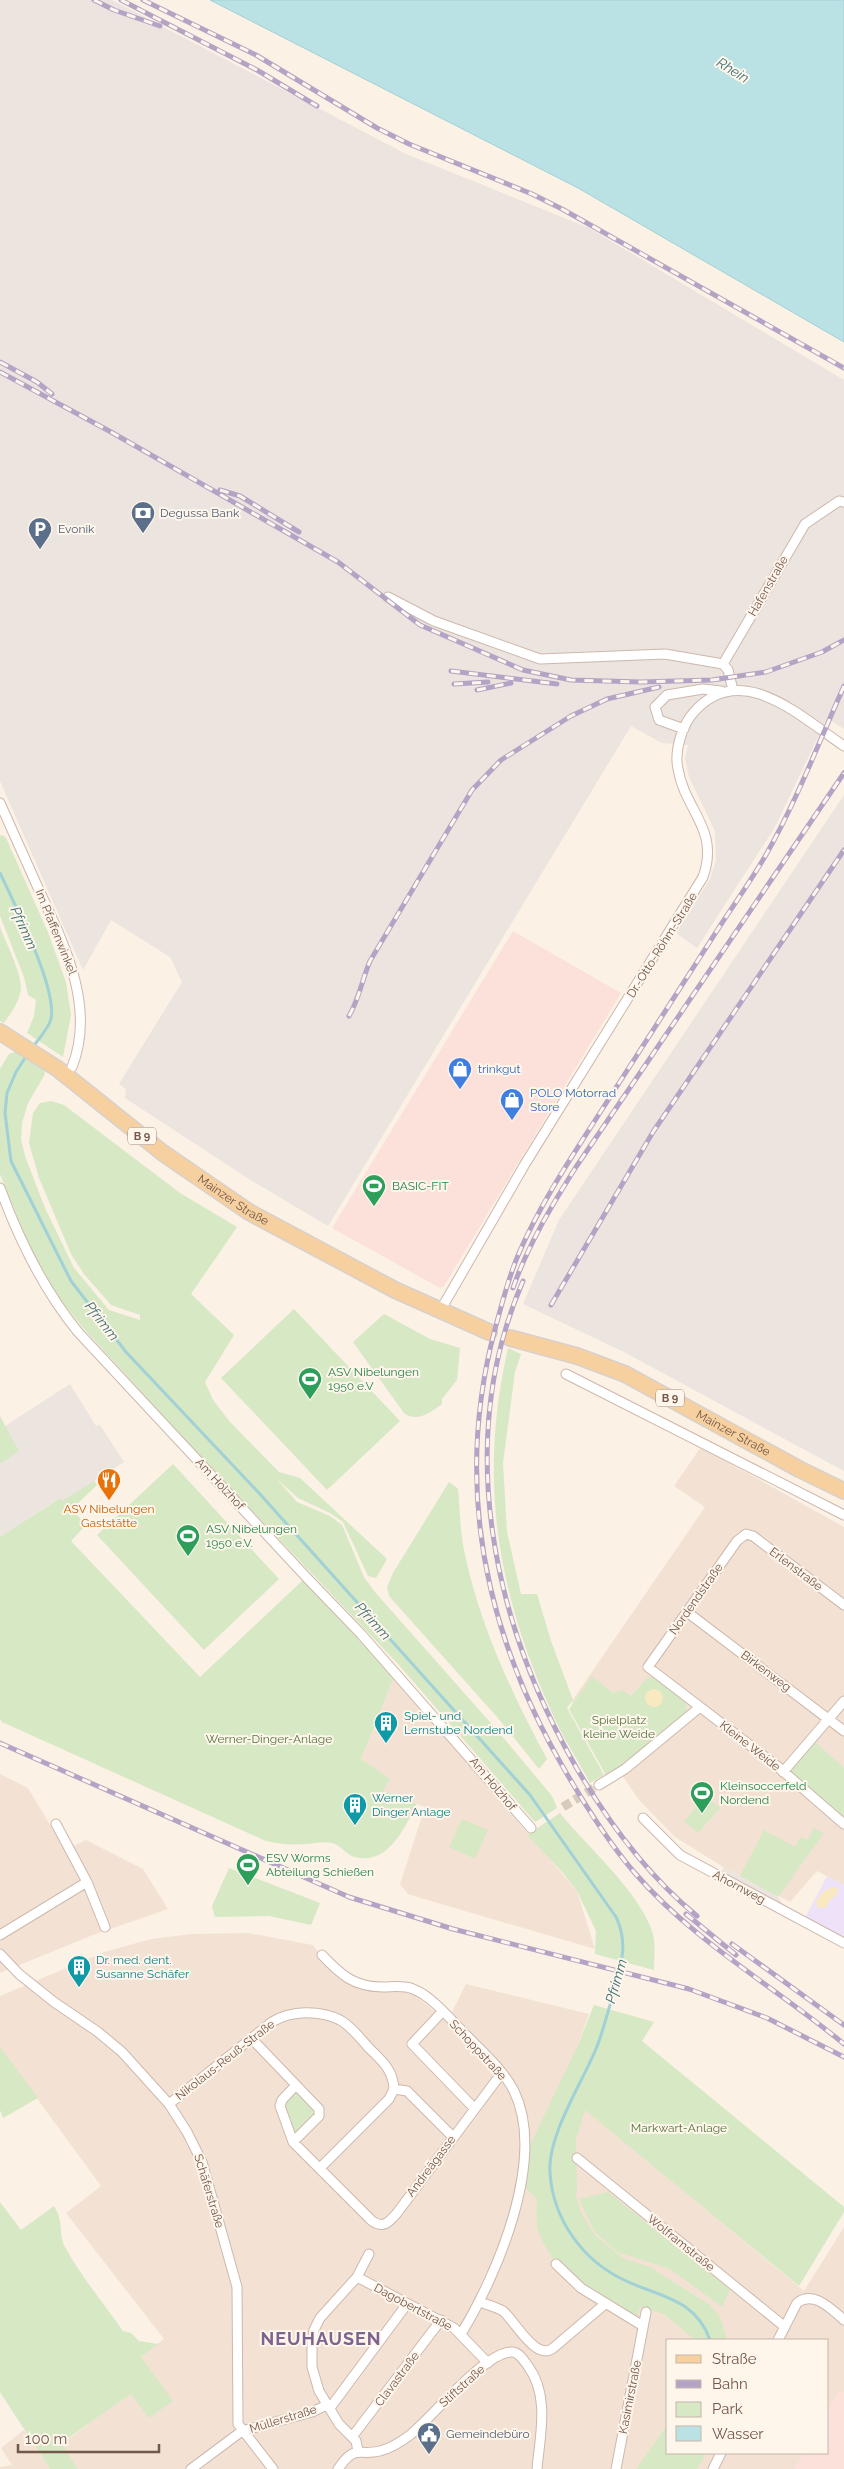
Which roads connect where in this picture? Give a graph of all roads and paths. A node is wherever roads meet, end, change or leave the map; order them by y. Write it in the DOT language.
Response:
graph roads {
  1 [pos="844,502"];
  2 [pos="388,598"];
  3 [pos="723,664"];
  4 [pos="728,691"];
  5 [pos="684,729"];
  6 [pos="844,746"];
  7 [pos="0,803"];
  8 [pos="1,1034"];
  9 [pos="70,1072"];
  10 [pos="0,1188"];
  11 [pos="10,1214"];
  12 [pos="0,1218"];
  13 [pos="440,1311"];
  14 [pos="489,1332"];
  15 [pos="510,1338"];
  16 [pos="566,1374"];
  17 [pos="844,1491"];
  18 [pos="844,1515"];
  19 [pos="746,1534"];
  20 [pos="844,1605"];
  21 [pos="687,1612"];
  22 [pos="648,1667"];
  23 [pos="844,1701"];
  24 [pos="700,1707"];
  25 [pos="830,1719"];
  26 [pos="844,1731"];
  27 [pos="783,1772"];
  28 [pos="599,1785"];
  29 [pos="643,1818"];
  30 [pos="56,1824"];
  31 [pos="844,1824"];
  32 [pos="530,1828"];
  33 [pos="87,1882"];
  34 [pos="105,1927"];
  35 [pos="0,1935"];
  36 [pos="844,1943"];
  37 [pos="0,1954"];
  38 [pos="322,1955"];
  39 [pos="442,2012"];
  40 [pos="252,2039"];
  41 [pos="501,2074"];
  42 [pos="296,2085"];
  43 [pos="394,2089"];
  44 [pos="169,2104"];
  45 [pos="475,2109"];
  46 [pos="453,2137"];
  47 [pos="293,2142"];
  48 [pos="577,2158"];
  49 [pos="320,2168"];
  50 [pos="369,2254"];
  51 [pos="556,2264"];
  52 [pos="357,2277"];
  53 [pos="480,2302"];
  54 [pos="407,2304"];
  55 [pos="605,2304"];
  56 [pos="646,2312"];
  57 [pos="441,2320"];
  58 [pos="844,2320"];
  59 [pos="643,2326"];
  60 [pos="785,2327"];
  61 [pos="461,2334"];
  62 [pos="779,2339"];
  63 [pos="488,2363"];
  64 [pos="328,2406"];
  65 [pos="242,2431"];
  66 [pos="352,2437"];
  67 [pos="358,2451"];
  68 [pos="720,2454"];
  69 [pos="191,2469"];
  70 [pos="273,2469"];
  71 [pos="338,2469"];
  72 [pos="537,2469"];
  73 [pos="616,2469"];
  74 [pos="713,2469"];
  1 -- 3 [label="street, Hafenstraße"];
  2 -- 3 [label="street"];
  3 -- 4 [label="street"];
  4 -- 5 [label="street, Dr.-Otto-Röhm-Straße"];
  4 -- 5 [label="street"];
  4 -- 6 [label="street"];
  5 -- 13 [label="street, Dr.-Otto-Röhm-Straße"];
  7 -- 9 [label="street, Im Pfaffenwinkel"];
  8 -- 9 [label="main road, Mainzer Straße / B 9"];
  9 -- 13 [label="main road, Mainzer Straße / B 9"];
  10 -- 11 [label="street, Am Holzhof"];
  11 -- 12 [label="street"];
  11 -- 32 [label="street, Am Holzhof"];
  13 -- 14 [label="main road, Mainzer Straße / B 9"];
  15 -- 17 [label="main road, Mainzer Straße / B 9"];
  16 -- 18 [label="street, Mainzer Straße"];
  19 -- 20 [label="street, Erlenstraße"];
  19 -- 21 [label="street, Nordendstraße"];
  21 -- 22 [label="street, Nordendstraße"];
  21 -- 25 [label="street, Birkenweg"];
  22 -- 24 [label="street, Kleine Weide"];
  23 -- 25 [label="street"];
  24 -- 27 [label="street, Kleine Weide"];
  24 -- 28 [label="street"];
  25 -- 26 [label="street, Birkenweg"];
  25 -- 27 [label="street"];
  27 -- 31 [label="street, Kleine Weide"];
  29 -- 36 [label="street, Ahornweg"];
  30 -- 33 [label="street"];
  33 -- 34 [label="street"];
  33 -- 35 [label="street"];
  37 -- 44 [label="street, Schäferstraße"];
  38 -- 39 [label="street, Schoppstraße"];
  39 -- 41 [label="street, Schoppstraße"];
  39 -- 45 [label="street"];
  40 -- 42 [label="street"];
  40 -- 43 [label="street, Nikolaus-Reuß-Straße"];
  40 -- 44 [label="street, Nikolaus-Reuß-Straße"];
  41 -- 45 [label="street, Andreägasse"];
  41 -- 53 [label="street, Schoppstraße"];
  42 -- 47 [label="street"];
  42 -- 47 [label="street"];
  43 -- 46 [label="street"];
  43 -- 49 [label="street"];
  44 -- 65 [label="street, Schäferstraße"];
  45 -- 46 [label="street, Andreägasse"];
  46 -- 49 [label="street, Andreägasse"];
  47 -- 49 [label="street"];
  48 -- 60 [label="street, Wolframstraße"];
  50 -- 52 [label="street"];
  51 -- 55 [label="street"];
  52 -- 54 [label="street, Dagobertstraße"];
  52 -- 64 [label="street"];
  53 -- 55 [label="street"];
  53 -- 61 [label="street, Schoppstraße"];
  54 -- 57 [label="street, Dagobertstraße"];
  54 -- 64 [label="street, Müllerstraße"];
  55 -- 59 [label="street"];
  56 -- 59 [label="street, Kasimirstraße"];
  57 -- 61 [label="street, Dagobertstraße"];
  57 -- 66 [label="street, Clavastraße"];
  58 -- 60 [label="street"];
  59 -- 73 [label="street, Kasimirstraße"];
  60 -- 62 [label="street"];
  61 -- 63 [label="street, Dagobertstraße"];
  63 -- 67 [label="street, Stiftstraße"];
  63 -- 72 [label="street, Stiftstraße"];
  64 -- 65 [label="street, Müllerstraße"];
  64 -- 66 [label="street"];
  65 -- 69 [label="street, Müllerstraße"];
  65 -- 70 [label="street, Schäferstraße"];
  66 -- 67 [label="street"];
  67 -- 71 [label="street"];
  68 -- 74 [label="street"];
}
